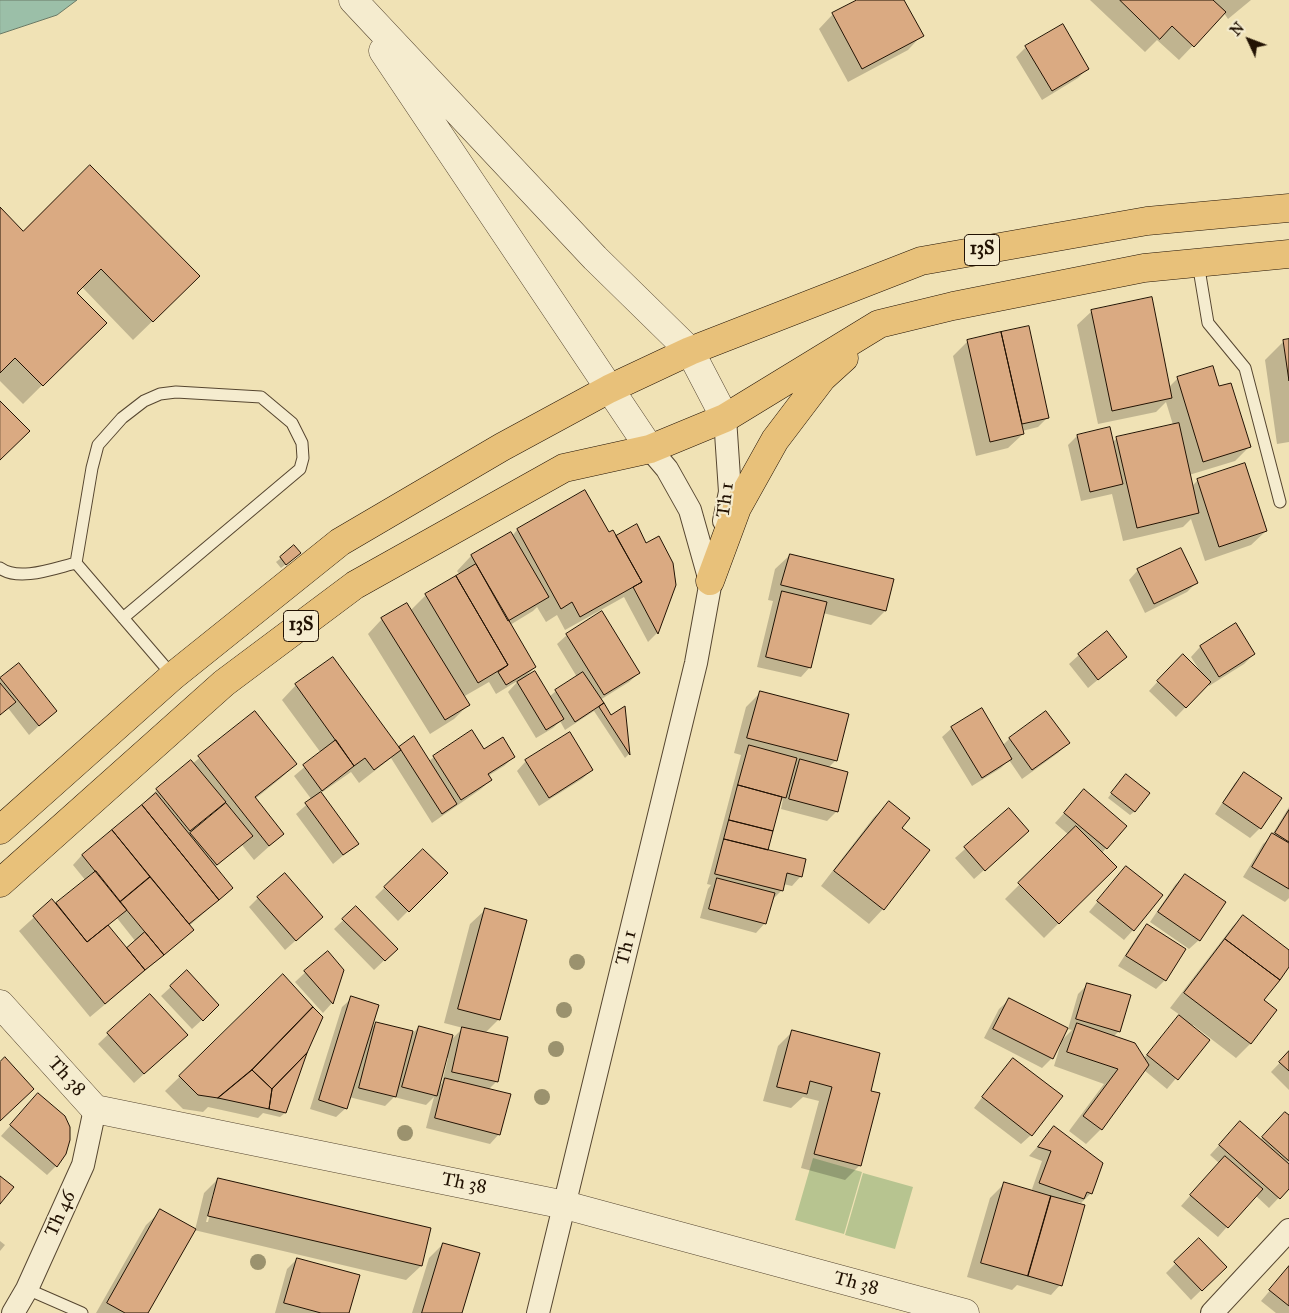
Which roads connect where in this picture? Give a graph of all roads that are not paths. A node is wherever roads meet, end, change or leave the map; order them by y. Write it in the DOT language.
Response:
graph roads {
  1 [pos="348,0"];
  2 [pos="353,0"];
  3 [pos="1289,208"];
  4 [pos="1289,254"];
  5 [pos="1198,263"];
  6 [pos="880,324"];
  7 [pos="690,351"];
  8 [pos="609,389"];
  9 [pos="725,418"];
  10 [pos="650,450"];
  11 [pos="1280,502"];
  12 [pos="76,563"];
  13 [pos="0,568"];
  14 [pos="710,581"];
  15 [pos="123,618"];
  16 [pos="173,676"];
  17 [pos="0,830"];
  18 [pos="0,882"];
  19 [pos="0,1004"];
  20 [pos="95,1109"];
  21 [pos="565,1205"];
  22 [pos="1289,1230"];
  23 [pos="27,1289"];
  24 [pos="13,1313"];
  25 [pos="82,1313"];
  26 [pos="538,1313"];
  27 [pos="965,1313"];
  28 [pos="1212,1313"];
  1 -- 8 [label="street"];
  2 -- 7 [label="street"];
  3 -- 7 [label="highway, 13S"];
  4 -- 5 [label="highway, 13S"];
  5 -- 6 [label="highway, 13S"];
  5 -- 11 [label="lane"];
  6 -- 9 [label="highway, 13S"];
  6 -- 14 [label="highway"];
  7 -- 8 [label="highway, 13S"];
  7 -- 9 [label="street"];
  8 -- 10 [label="street"];
  8 -- 16 [label="highway, 13S"];
  9 -- 10 [label="highway, 13S"];
  9 -- 14 [label="street, Th 1"];
  10 -- 14 [label="street, Th 1"];
  10 -- 18 [label="highway, 13S"];
  12 -- 13 [label="lane"];
  12 -- 15 [label="lane"];
  12 -- 15 [label="lane"];
  14 -- 21 [label="street, Th 1"];
  15 -- 16 [label="lane"];
  16 -- 17 [label="highway, 13S"];
  19 -- 20 [label="street, Th 38"];
  20 -- 21 [label="street, Th 38"];
  20 -- 23 [label="street, Th 46"];
  21 -- 26 [label="street, Th 1"];
  21 -- 27 [label="street, Th 38"];
  22 -- 28 [label="street"];
  23 -- 24 [label="street, Th 46"];
  23 -- 25 [label="lane"];
}
